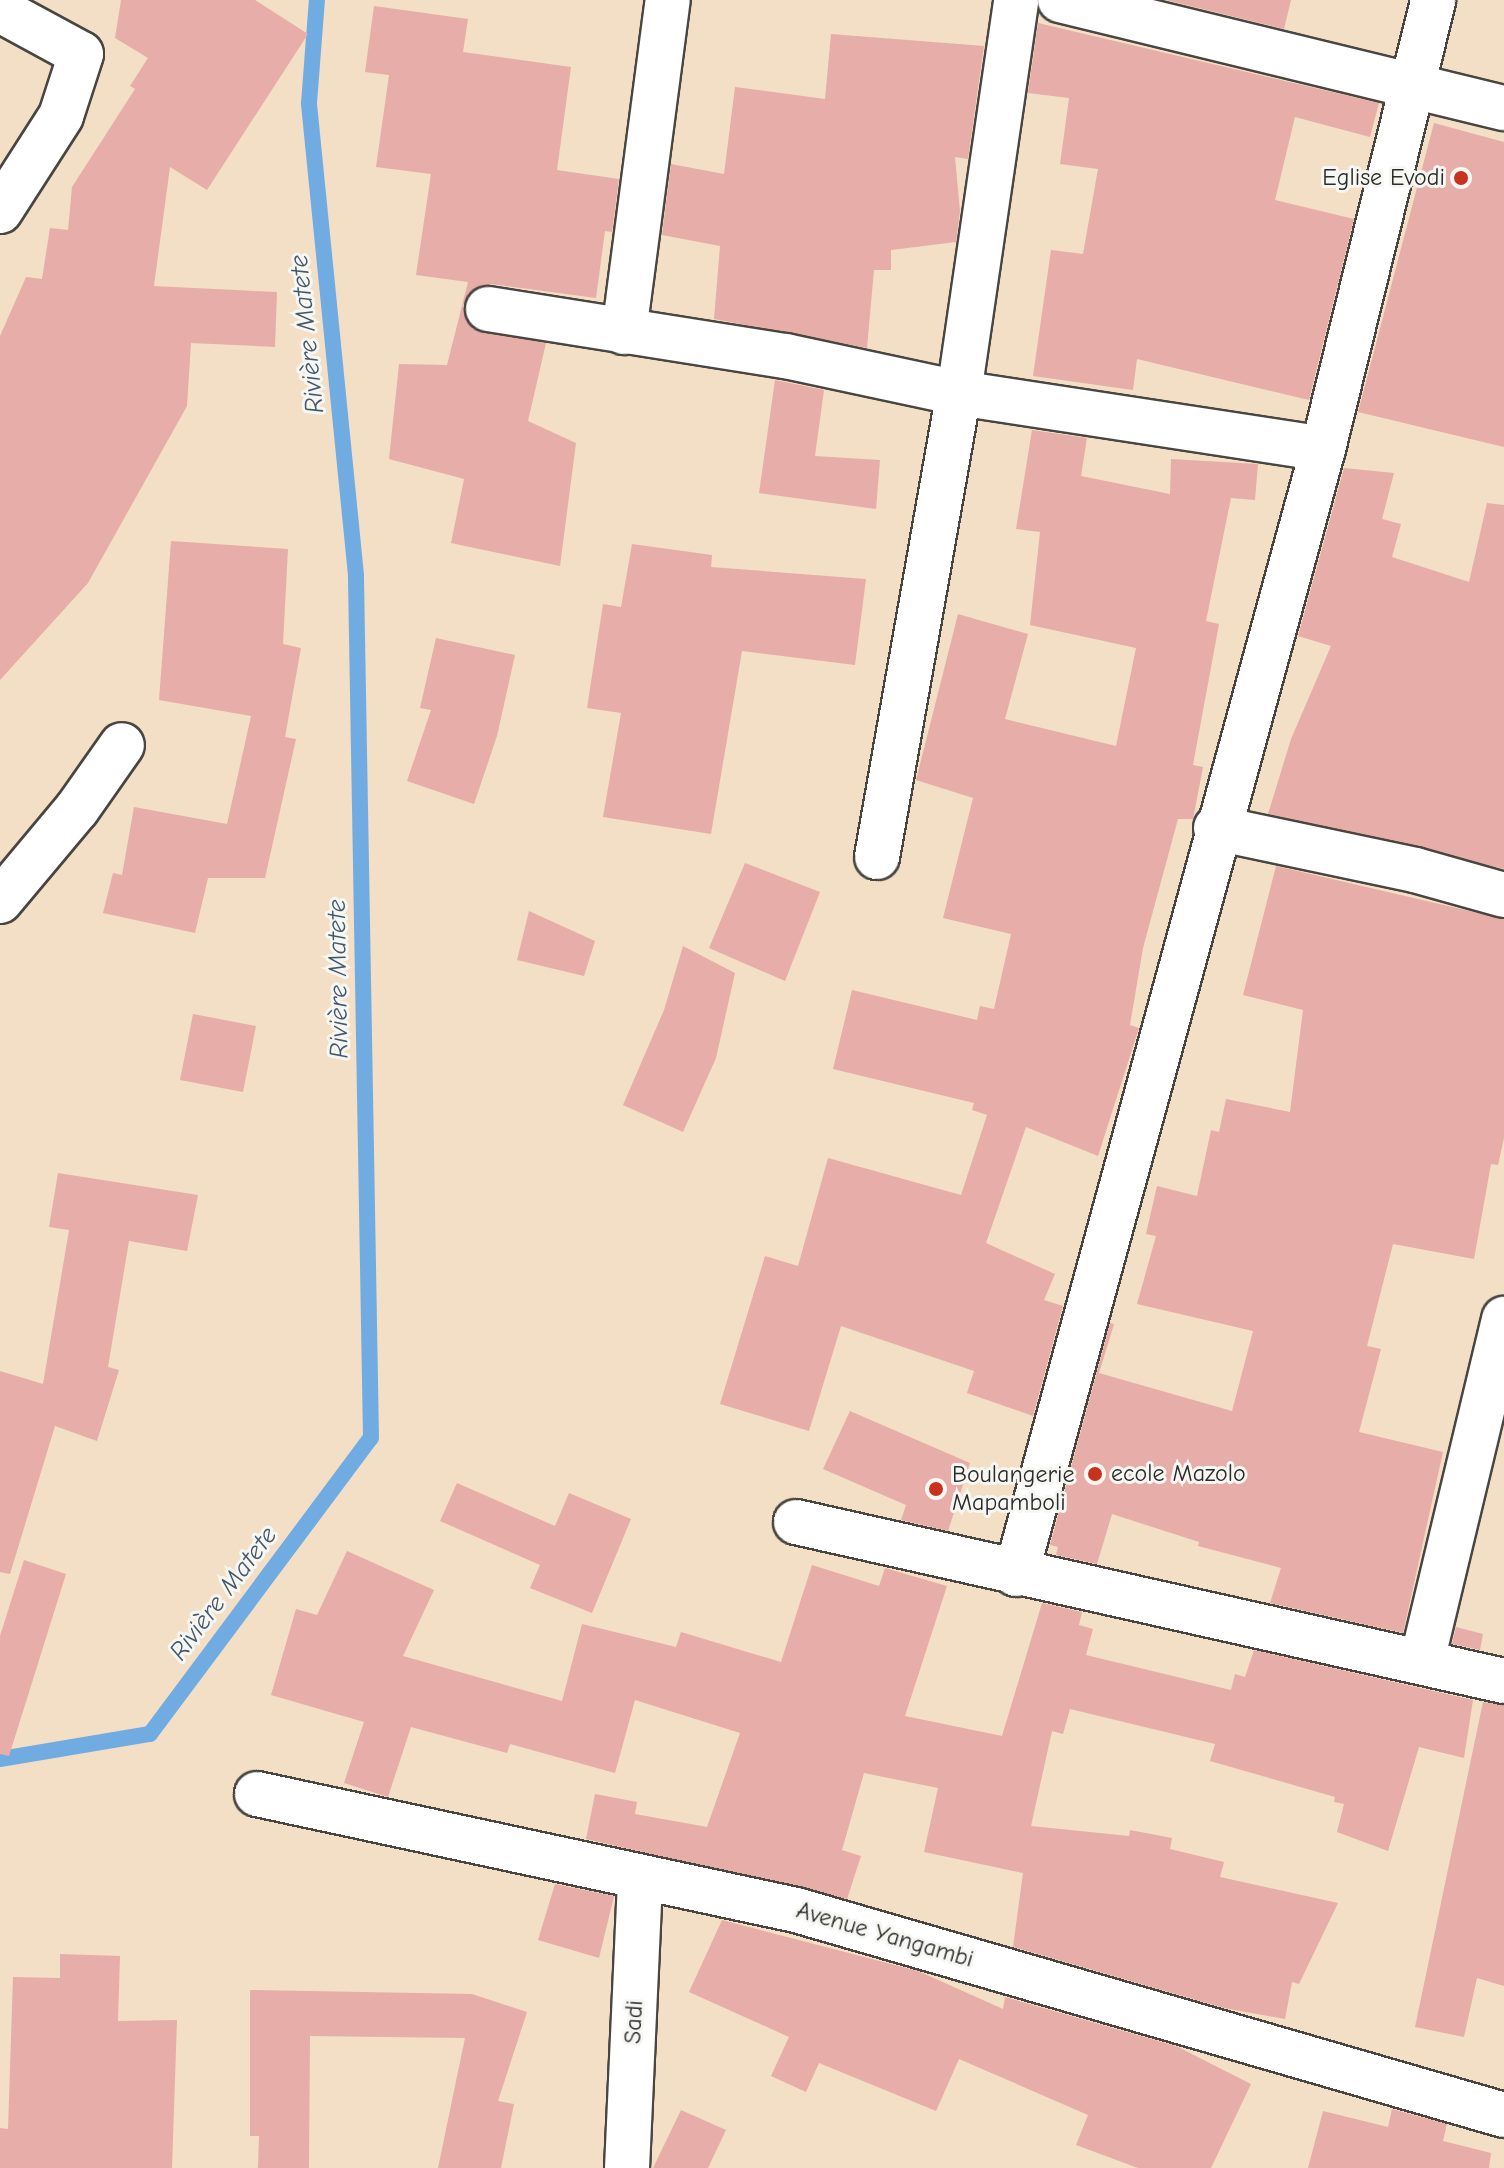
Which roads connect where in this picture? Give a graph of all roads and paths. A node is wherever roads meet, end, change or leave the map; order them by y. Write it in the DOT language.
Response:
graph roads {
  1 [pos="668,0"];
  2 [pos="1016,0"];
  3 [pos="1060,0"];
  4 [pos="1433,0"];
  5 [pos="0,10"];
  6 [pos="1409,86"];
  7 [pos="1504,108"];
  8 [pos="0,211"];
  9 [pos="488,309"];
  10 [pos="624,332"];
  11 [pos="959,393"];
  12 [pos="1323,449"];
  13 [pos="122,745"];
  14 [pos="1216,828"];
  15 [pos="877,857"];
  16 [pos="1504,895"];
  17 [pos="0,901"];
  18 [pos="1504,1319"];
  19 [pos="796,1522"];
  20 [pos="1016,1574"];
  21 [pos="1422,1661"];
  22 [pos="1504,1681"];
  23 [pos="257,1794"];
  24 [pos="640,1877"];
  25 [pos="1504,2115"];
  26 [pos="627,2168"];
  1 -- 10 [label="street"];
  2 -- 11 [label="street"];
  3 -- 6 [label="street"];
  4 -- 6 [label="street"];
  5 -- 8 [label="street"];
  6 -- 7 [label="street"];
  6 -- 12 [label="street"];
  9 -- 10 [label="street"];
  10 -- 11 [label="street"];
  11 -- 12 [label="street"];
  11 -- 15 [label="street"];
  12 -- 14 [label="street"];
  13 -- 17 [label="street"];
  14 -- 16 [label="street"];
  14 -- 20 [label="street"];
  18 -- 21 [label="street"];
  19 -- 20 [label="street"];
  20 -- 21 [label="street"];
  21 -- 22 [label="street"];
  23 -- 24 [label="street, Avenue Yangambi"];
  24 -- 25 [label="street, Avenue Yangambi"];
  24 -- 26 [label="street, Sadi"];
}
